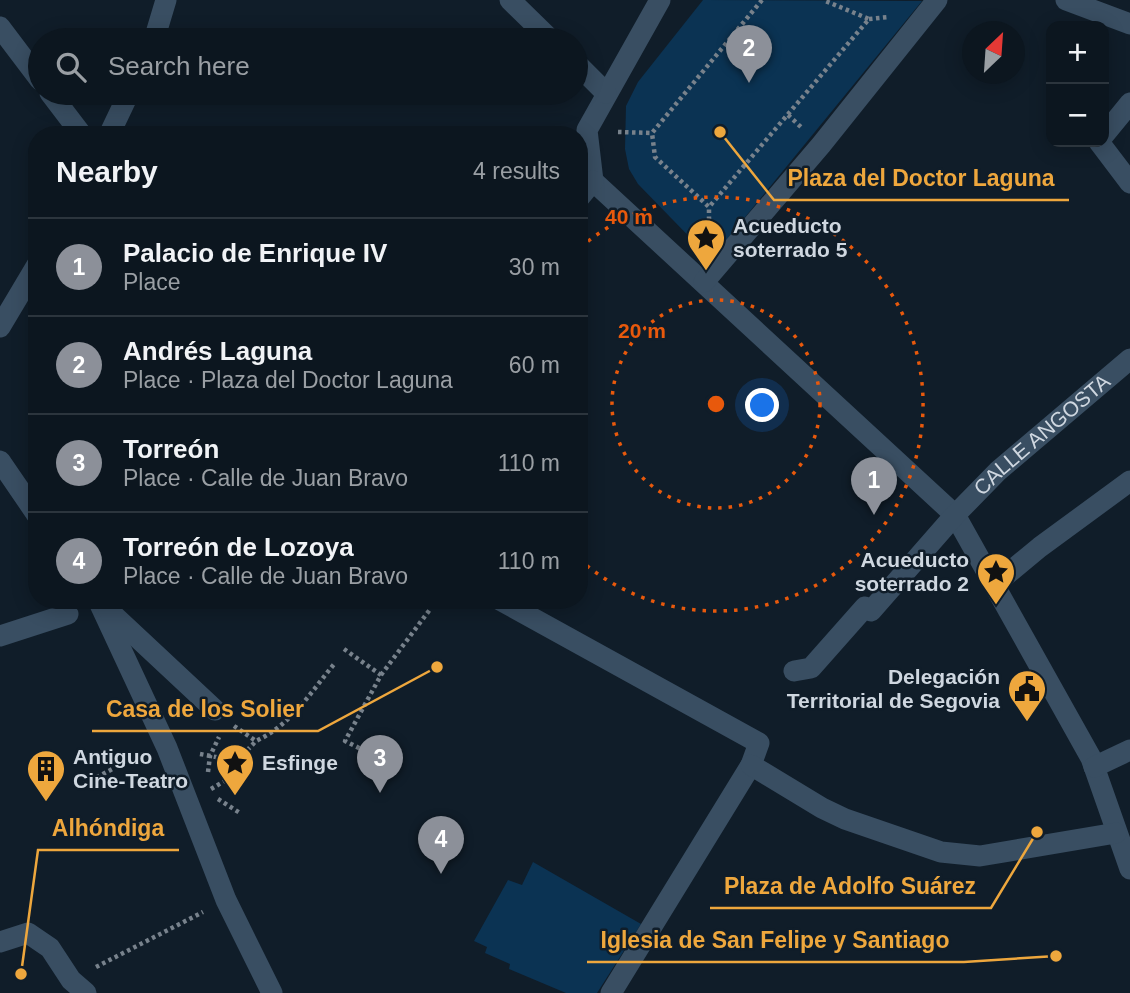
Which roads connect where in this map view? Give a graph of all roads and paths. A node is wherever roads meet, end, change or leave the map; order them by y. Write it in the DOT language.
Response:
graph roads {
  1 [pos="166,0"];
  2 [pos="510,0"];
  3 [pos="660,0"];
  4 [pos="762,0"];
  5 [pos="823,0"];
  6 [pos="937,0"];
  7 [pos="1066,0"];
  8 [pos="1130,24"];
  9 [pos="0,27"];
  10 [pos="158,28"];
  11 [pos="539,28"];
  12 [pos="28,64"];
  13 [pos="588,75"];
  14 [pos="606,93"];
  15 [pos="1130,103"];
  16 [pos="59,105"];
  17 [pos="123,105"];
  18 [pos="75,126"];
  19 [pos="113,126"];
  20 [pos="588,128"];
  21 [pos="1109,129"];
  22 [pos="588,138"];
  23 [pos="1103,147"];
  24 [pos="593,181"];
  25 [pos="1130,183"];
  26 [pos="588,187"];
  27 [pos="28,280"];
  28 [pos="704,282"];
  29 [pos="0,327"];
  30 [pos="1130,359"];
  31 [pos="0,461"];
  32 [pos="1130,481"];
  33 [pos="28,502"];
  34 [pos="955,515"];
  35 [pos="994,585"];
  36 [pos="99,609"];
  37 [pos="103,609"];
  38 [pos="431,609"];
  39 [pos="516,609"];
  40 [pos="68,614"];
  41 [pos="0,636"];
  42 [pos="344,649"];
  43 [pos="335,663"];
  44 [pos="794,671"];
  45 [pos="381,675"];
  46 [pos="222,716"];
  47 [pos="256,741"];
  48 [pos="164,743"];
  49 [pos="214,744"];
  50 [pos="1130,750"];
  51 [pos="197,753"];
  52 [pos="210,756"];
  53 [pos="375,756"];
  54 [pos="237,761"];
  55 [pos="1092,762"];
  56 [pos="751,765"];
  57 [pos="208,776"];
  58 [pos="223,783"];
  59 [pos="85,784"];
  60 [pos="210,785"];
  61 [pos="240,813"];
  62 [pos="1116,833"];
  63 [pos="1130,869"];
  64 [pos="226,900"];
  65 [pos="0,942"];
  66 [pos="78,987"];
  67 [pos="272,993"];
  68 [pos="611,993"];
  1 -- 10 [label="street"];
  2 -- 11 [label="street"];
  3 -- 14 [label="street"];
  4 -- 5 [label="path"];
  6 -- 28 [label="street"];
  7 -- 8 [label="street"];
  9 -- 12 [label="street"];
  13 -- 14 [label="street"];
  14 -- 20 [label="street"];
  15 -- 21 [label="street"];
  16 -- 18 [label="street"];
  17 -- 19 [label="street"];
  22 -- 24 [label="street"];
  23 -- 25 [label="street"];
  24 -- 26 [label="street"];
  24 -- 28 [label="street"];
  27 -- 29 [label="street"];
  28 -- 34 [label="street"];
  30 -- 34 [label="street, CALLE ANGOSTA"];
  31 -- 33 [label="street"];
  32 -- 35 [label="street"];
  34 -- 35 [label="street"];
  34 -- 44 [label="street, CALLE ANGOSTA"];
  35 -- 55 [label="street"];
  36 -- 48 [label="street"];
  37 -- 46 [label="street"];
  38 -- 45 [label="path"];
  39 -- 56 [label="street"];
  40 -- 41 [label="street"];
  42 -- 45 [label="path"];
  43 -- 47 [label="path"];
  45 -- 53 [label="path"];
  46 -- 47 [label="path"];
  47 -- 54 [label="path"];
  48 -- 59 [label="path"];
  48 -- 64 [label="street"];
  49 -- 52 [label="path"];
  50 -- 55 [label="street"];
  51 -- 52 [label="path"];
  52 -- 54 [label="path"];
  52 -- 57 [label="path"];
  54 -- 58 [label="path"];
  55 -- 62 [label="street"];
  56 -- 62 [label="street"];
  56 -- 68 [label="street"];
  60 -- 61 [label="path"];
  62 -- 63 [label="street"];
  64 -- 66 [label="path"];
  64 -- 67 [label="street"];
  65 -- 66 [label="street"];
}
